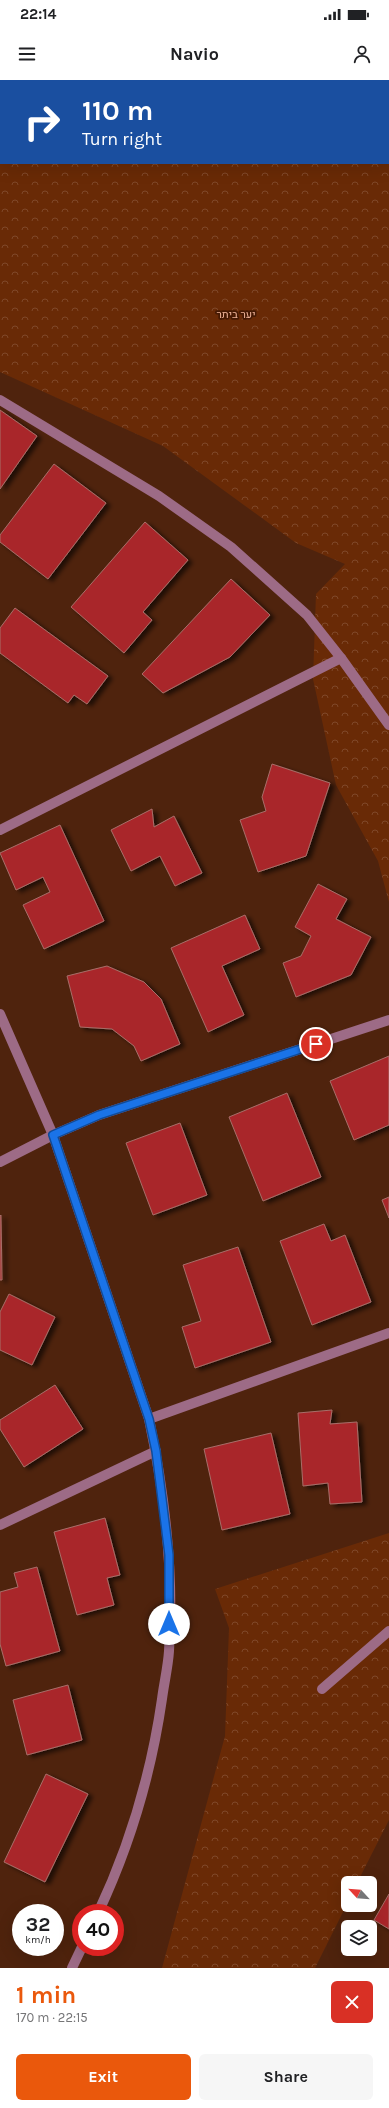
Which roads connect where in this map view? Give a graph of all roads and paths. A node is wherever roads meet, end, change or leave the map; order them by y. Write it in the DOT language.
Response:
graph roads {
  1 [pos="0,400"];
  2 [pos="340,658"];
  3 [pos="389,725"];
  4 [pos="0,830"];
  5 [pos="0,1014"];
  6 [pos="389,1020"];
  7 [pos="53,1135"];
  8 [pos="0,1162"];
  9 [pos="389,1333"];
  10 [pos="149,1419"];
  11 [pos="156,1451"];
  12 [pos="0,1525"];
  13 [pos="389,1631"];
  14 [pos="322,1689"];
  15 [pos="102,1904"];
  16 [pos="78,1956"];
  17 [pos="72,1968"];
  1 -- 2 [label="street"];
  2 -- 3 [label="street"];
  2 -- 4 [label="street"];
  5 -- 7 [label="street"];
  6 -- 7 [label="street"];
  7 -- 8 [label="street"];
  7 -- 10 [label="street"];
  9 -- 10 [label="street"];
  10 -- 11 [label="street"];
  11 -- 12 [label="street"];
  11 -- 15 [label="street"];
  13 -- 14 [label="street"];
  16 -- 17 [label="street"];
}
